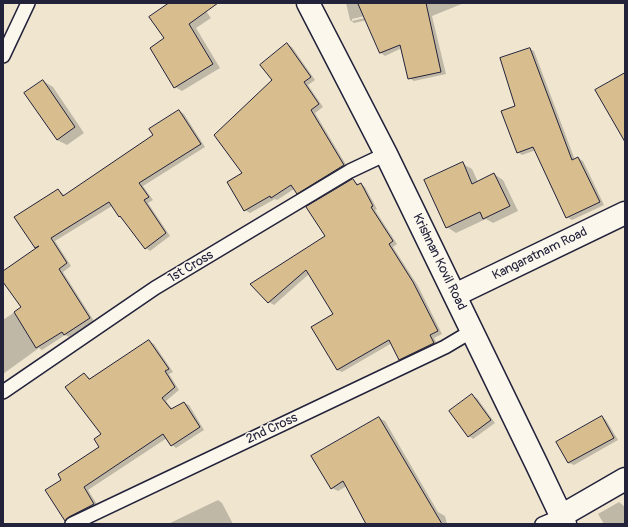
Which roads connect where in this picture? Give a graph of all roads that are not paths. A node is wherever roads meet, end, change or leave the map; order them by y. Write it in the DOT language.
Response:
graph roads {
  1 [pos="28,3"];
  2 [pos="308,3"];
  3 [pos="3,56"];
  4 [pos="386,154"];
  5 [pos="625,213"];
  6 [pos="455,295"];
  7 [pos="472,331"];
  8 [pos="3,392"];
  9 [pos="625,479"];
  10 [pos="556,521"];
  11 [pos="72,524"];
  1 -- 3 [label="lane"];
  2 -- 4 [label="street, Krishnan Kovil Road"];
  4 -- 6 [label="street, Krishnan Kovil Road"];
  4 -- 8 [label="lane, 1st Cross"];
  5 -- 6 [label="street, Kangaratnam Road"];
  6 -- 7 [label="street, Krishnan Kovil Road"];
  7 -- 10 [label="street, Krishnan Kovil Road"];
  7 -- 11 [label="lane, 2nd Cross"];
  9 -- 10 [label="street"];
}
